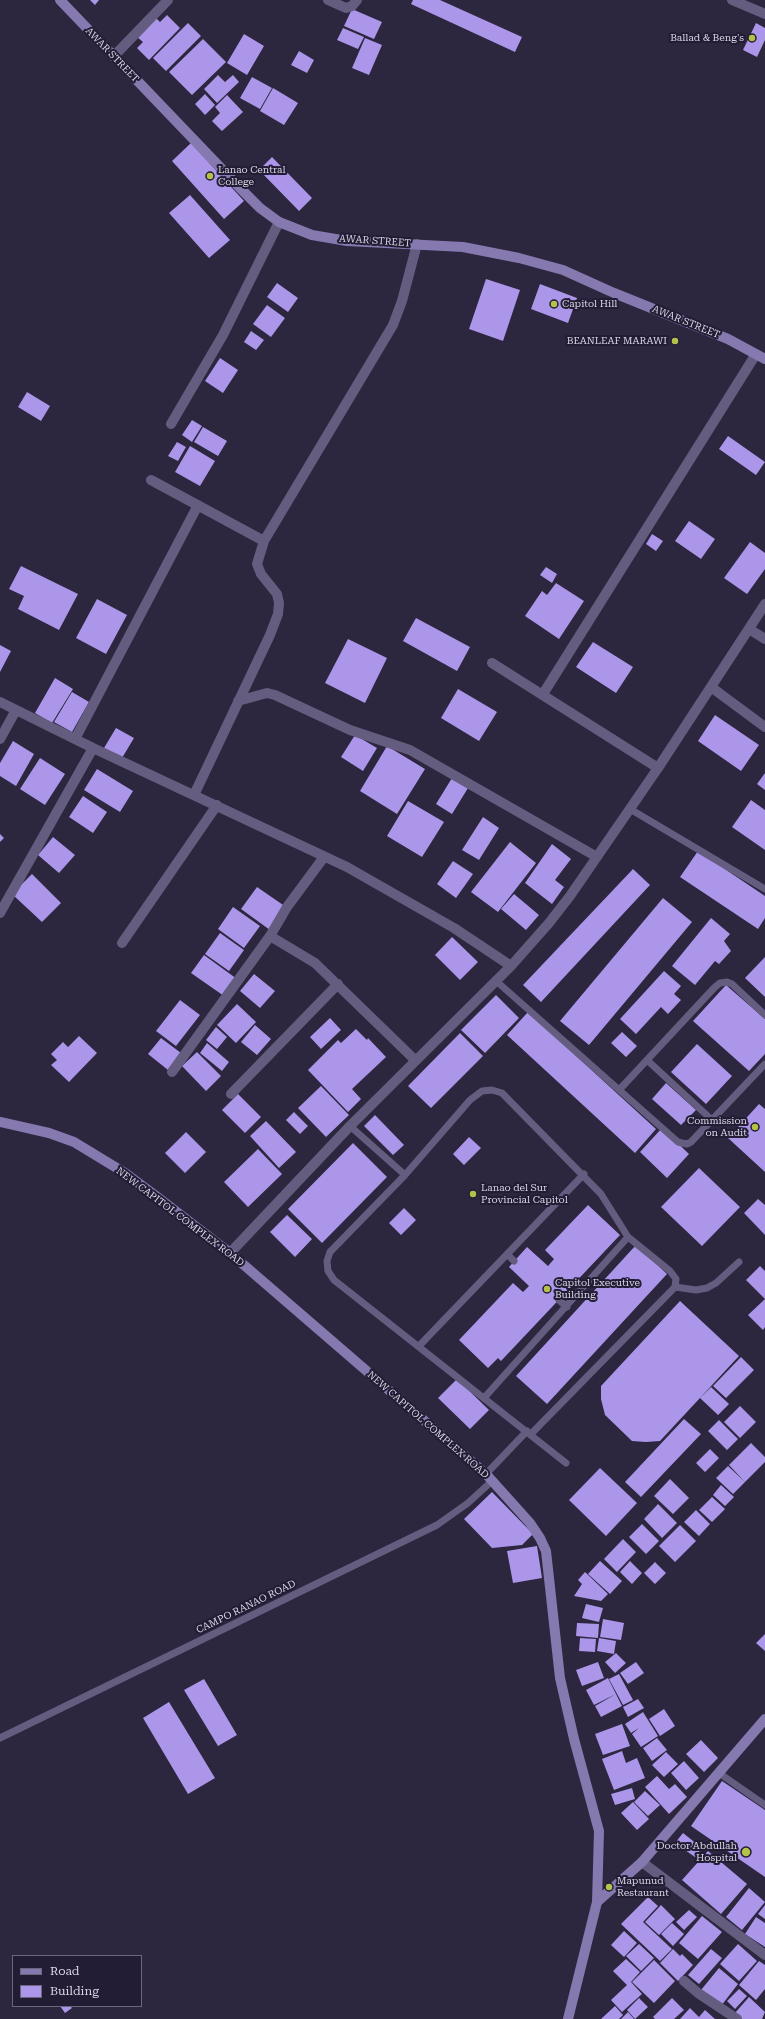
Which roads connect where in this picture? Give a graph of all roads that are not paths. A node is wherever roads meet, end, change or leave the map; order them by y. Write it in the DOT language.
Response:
graph roads {
  1 [pos="60,0"];
  2 [pos="168,0"];
  3 [pos="328,0"];
  4 [pos="357,0"];
  5 [pos="732,0"];
  6 [pos="765,14"];
  7 [pos="114,56"];
  8 [pos="279,222"];
  9 [pos="417,244"];
  10 [pos="761,357"];
  11 [pos="171,424"];
  12 [pos="150,480"];
  13 [pos="198,505"];
  14 [pos="264,541"];
  15 [pos="765,604"];
  16 [pos="749,629"];
  17 [pos="765,639"];
  18 [pos="492,663"];
  19 [pos="711,687"];
  20 [pos="544,694"];
  21 [pos="238,701"];
  22 [pos="0,702"];
  23 [pos="16,710"];
  24 [pos="765,727"];
  25 [pos="0,739"];
  26 [pos="75,739"];
  27 [pos="93,748"];
  28 [pos="658,768"];
  29 [pos="194,795"];
  30 [pos="217,805"];
  31 [pos="630,809"];
  32 [pos="324,857"];
  33 [pos="597,857"];
  34 [pos="765,889"];
  35 [pos="0,913"];
  36 [pos="270,936"];
  37 [pos="122,943"];
  38 [pos="511,966"];
  39 [pos="495,980"];
  40 [pos="338,984"];
  41 [pos="765,1015"];
  42 [pos="415,1060"];
  43 [pos="647,1060"];
  44 [pos="765,1064"];
  45 [pos="172,1072"];
  46 [pos="620,1089"];
  47 [pos="231,1094"];
  48 [pos="712,1120"];
  49 [pos="0,1122"];
  50 [pos="350,1126"];
  51 [pos="584,1174"];
  52 [pos="405,1175"];
  53 [pos="628,1237"];
  54 [pos="230,1253"];
  55 [pos="508,1255"];
  56 [pos="514,1261"];
  57 [pos="739,1262"];
  58 [pos="675,1286"];
  59 [pos="558,1300"];
  60 [pos="567,1307"];
  61 [pos="419,1346"];
  62 [pos="484,1398"];
  63 [pos="529,1433"];
  64 [pos="566,1463"];
  65 [pos="489,1478"];
  66 [pos="765,1719"];
  67 [pos="0,1738"];
  68 [pos="719,1773"];
  69 [pos="765,1805"];
  70 [pos="642,1862"];
  71 [pos="598,1902"];
  72 [pos="765,1955"];
  73 [pos="684,1981"];
  74 [pos="568,2019"];
  75 [pos="737,2019"];
  1 -- 7 [label="main road, AWAR STREET"];
  2 -- 7 [label="street"];
  3 -- 4 [label="street"];
  5 -- 6 [label="street"];
  7 -- 8 [label="main road, AWAR STREET"];
  8 -- 9 [label="main road, AWAR STREET"];
  8 -- 11 [label="street"];
  9 -- 10 [label="main road, AWAR STREET"];
  9 -- 14 [label="street"];
  10 -- 20 [label="street"];
  12 -- 13 [label="street"];
  13 -- 14 [label="street"];
  13 -- 26 [label="street"];
  14 -- 21 [label="street"];
  15 -- 16 [label="street"];
  16 -- 17 [label="street"];
  16 -- 19 [label="street"];
  18 -- 20 [label="street"];
  19 -- 24 [label="street"];
  19 -- 28 [label="street"];
  20 -- 28 [label="street"];
  21 -- 29 [label="street"];
  21 -- 33 [label="street"];
  22 -- 23 [label="street"];
  23 -- 25 [label="street"];
  23 -- 26 [label="street"];
  26 -- 27 [label="street"];
  27 -- 29 [label="street"];
  27 -- 35 [label="street"];
  28 -- 31 [label="street"];
  29 -- 30 [label="street"];
  30 -- 32 [label="street"];
  30 -- 37 [label="street"];
  31 -- 33 [label="street"];
  31 -- 34 [label="lane"];
  32 -- 36 [label="street"];
  32 -- 38 [label="street"];
  33 -- 38 [label="street"];
  36 -- 40 [label="street"];
  36 -- 45 [label="street"];
  38 -- 39 [label="street"];
  39 -- 42 [label="street"];
  39 -- 46 [label="lane"];
  40 -- 42 [label="street"];
  40 -- 47 [label="street"];
  41 -- 43 [label="lane"];
  42 -- 50 [label="street"];
  43 -- 46 [label="lane"];
  43 -- 48 [label="lane"];
  44 -- 48 [label="lane"];
  46 -- 48 [label="lane"];
  49 -- 54 [label="main road, NEW CAPITOL COMPLEX ROAD"];
  50 -- 52 [label="lane"];
  50 -- 54 [label="street"];
  51 -- 52 [label="lane"];
  51 -- 53 [label="lane"];
  51 -- 55 [label="lane"];
  52 -- 61 [label="lane"];
  53 -- 58 [label="lane"];
  53 -- 60 [label="lane"];
  54 -- 65 [label="main road, NEW CAPITOL COMPLEX ROAD"];
  55 -- 56 [label="lane"];
  55 -- 61 [label="lane"];
  57 -- 58 [label="lane"];
  58 -- 63 [label="lane, CAMPO RANAO ROAD"];
  59 -- 60 [label="lane"];
  60 -- 62 [label="lane"];
  61 -- 62 [label="lane"];
  62 -- 63 [label="lane"];
  63 -- 64 [label="lane"];
  63 -- 65 [label="lane, CAMPO RANAO ROAD"];
  65 -- 67 [label="lane, CAMPO RANAO ROAD"];
  65 -- 71 [label="main road, NEW CAPITOL COMPLEX ROAD"];
  66 -- 68 [label="main road"];
  68 -- 69 [label="lane"];
  68 -- 70 [label="main road"];
  70 -- 71 [label="main road"];
  70 -- 72 [label="street"];
  71 -- 74 [label="main road, NEW CAPITOL COMPLEX ROAD"];
  73 -- 75 [label="street"];
}
